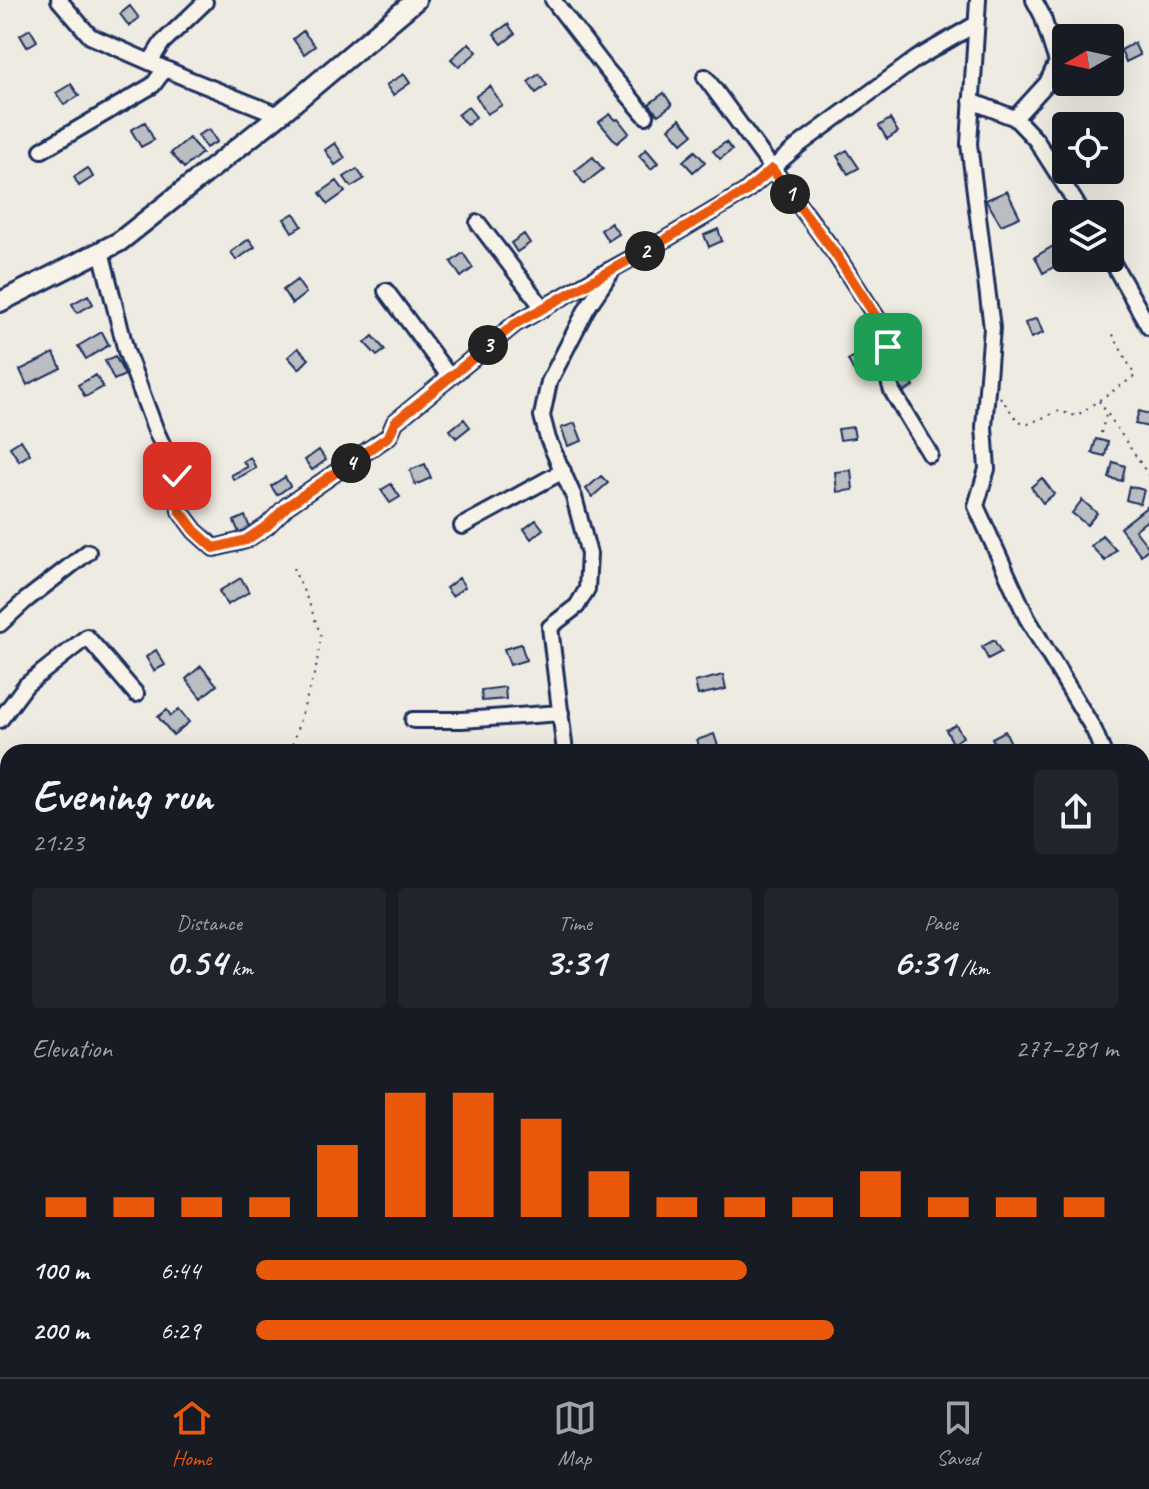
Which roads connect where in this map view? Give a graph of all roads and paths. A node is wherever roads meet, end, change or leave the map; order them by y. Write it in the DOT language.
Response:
graph roads {
  1 [pos="59,0"];
  2 [pos="416,0"];
  3 [pos="553,0"];
  4 [pos="978,0"];
  5 [pos="1034,0"];
  6 [pos="205,2"];
  7 [pos="976,24"];
  8 [pos="150,62"];
  9 [pos="165,69"];
  10 [pos="705,77"];
  11 [pos="971,101"];
  12 [pos="279,115"];
  13 [pos="646,116"];
  14 [pos="1015,118"];
  15 [pos="42,150"];
  16 [pos="772,169"];
  17 [pos="1074,200"];
  18 [pos="478,223"];
  19 [pos="101,251"];
  20 [pos="614,268"];
  21 [pos="1118,272"];
  22 [pos="386,291"];
  23 [pos="0,302"];
  24 [pos="543,308"];
  25 [pos="1149,327"];
  26 [pos="1111,331"];
  27 [pos="449,376"];
  28 [pos="997,393"];
  29 [pos="1099,401"];
  30 [pos="1107,413"];
  31 [pos="1101,433"];
  32 [pos="930,454"];
  33 [pos="563,471"];
  34 [pos="1149,476"];
  35 [pos="462,526"];
  36 [pos="88,552"];
  37 [pos="293,568"];
  38 [pos="0,624"];
  39 [pos="136,694"];
  40 [pos="561,713"];
  41 [pos="0,720"];
  42 [pos="413,720"];
  43 [pos="292,744"];
  44 [pos="564,744"];
  45 [pos="1100,744"];
  1 -- 8 [label="street"];
  2 -- 12 [label="main road"];
  3 -- 13 [label="street"];
  4 -- 7 [label="street"];
  5 -- 14 [label="street"];
  6 -- 8 [label="street"];
  7 -- 11 [label="street"];
  7 -- 16 [label="street"];
  8 -- 9 [label="street"];
  9 -- 12 [label="street"];
  9 -- 15 [label="street"];
  10 -- 16 [label="street"];
  11 -- 14 [label="street"];
  11 -- 45 [label="street"];
  12 -- 19 [label="main road"];
  14 -- 17 [label="street"];
  16 -- 20 [label="street"];
  16 -- 32 [label="street"];
  18 -- 24 [label="street"];
  19 -- 23 [label="main road"];
  19 -- 27 [label="street"];
  20 -- 24 [label="street"];
  20 -- 33 [label="street"];
  21 -- 25 [label="street"];
  22 -- 27 [label="street"];
  24 -- 27 [label="street"];
  26 -- 29 [label="path"];
  28 -- 29 [label="path"];
  29 -- 30 [label="path"];
  30 -- 31 [label="path"];
  30 -- 34 [label="path"];
  33 -- 35 [label="street"];
  33 -- 40 [label="street"];
  36 -- 38 [label="street"];
  37 -- 43 [label="path"];
  39 -- 41 [label="street"];
  40 -- 42 [label="street"];
  40 -- 44 [label="street"];
}
